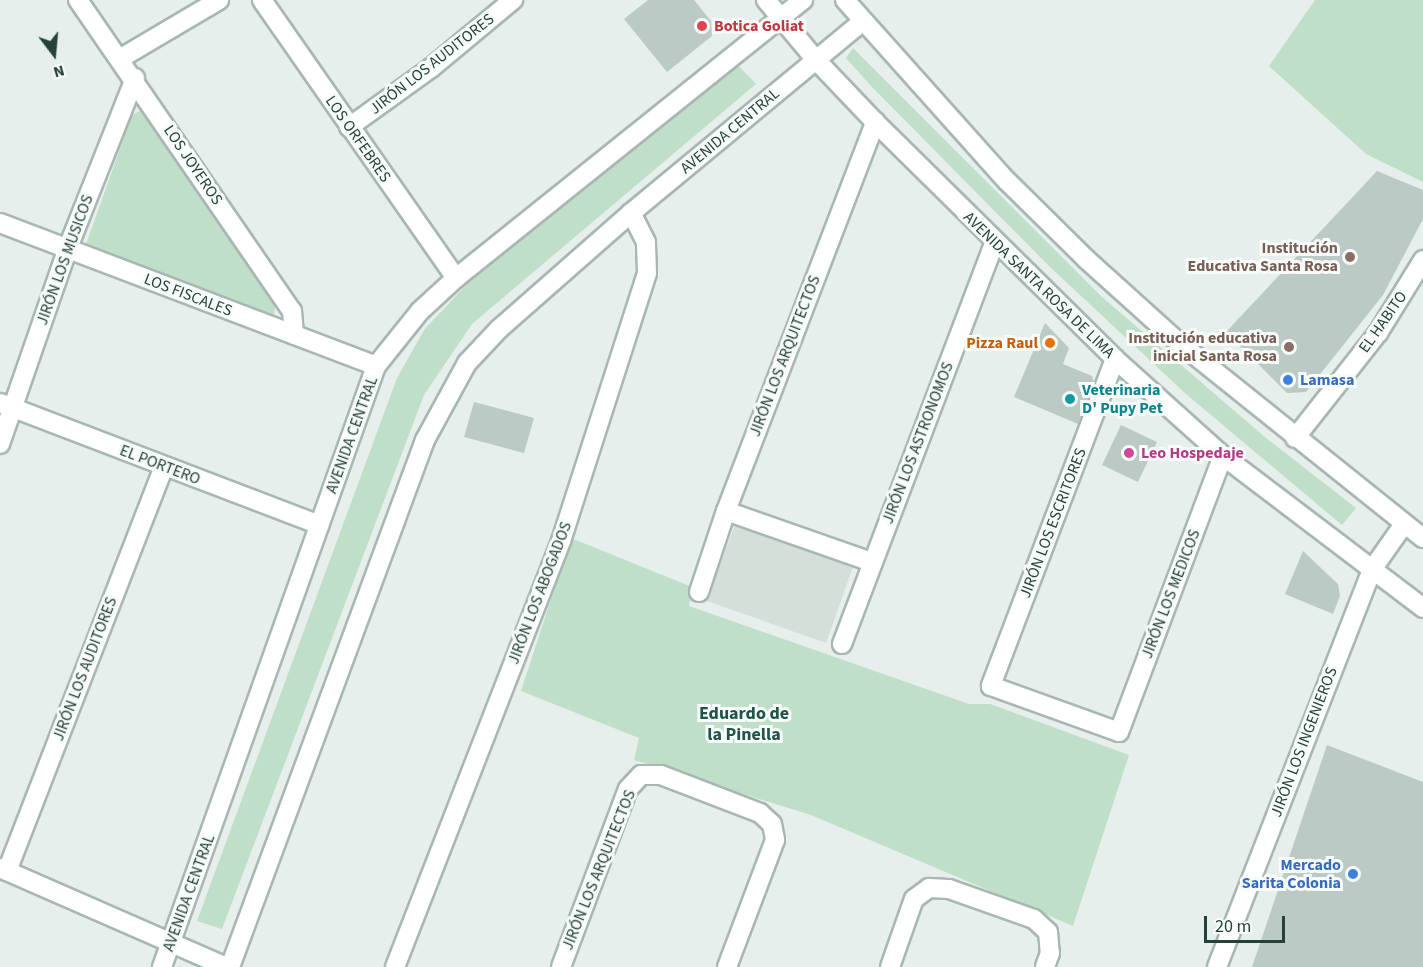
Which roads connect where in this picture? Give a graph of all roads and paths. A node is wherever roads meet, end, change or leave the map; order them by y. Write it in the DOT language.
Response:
graph roads {
  1 [pos="78,0"];
  2 [pos="219,0"];
  3 [pos="262,0"];
  4 [pos="513,0"];
  5 [pos="766,0"];
  6 [pos="802,0"];
  7 [pos="845,0"];
  8 [pos="781,19"];
  9 [pos="863,21"];
  10 [pos="121,58"];
  11 [pos="816,60"];
  12 [pos="135,78"];
  13 [pos="875,122"];
  14 [pos="349,127"];
  15 [pos="631,213"];
  16 [pos="0,223"];
  17 [pos="994,242"];
  18 [pos="67,250"];
  19 [pos="1423,261"];
  20 [pos="456,278"];
  21 [pos="294,335"];
  22 [pos="1115,359"];
  23 [pos="376,366"];
  24 [pos="7,406"];
  25 [pos="1296,438"];
  26 [pos="0,444"];
  27 [pos="1223,456"];
  28 [pos="164,467"];
  29 [pos="726,511"];
  30 [pos="1404,524"];
  31 [pos="320,525"];
  32 [pos="1423,538"];
  33 [pos="872,562"];
  34 [pos="1371,571"];
  35 [pos="699,592"];
  36 [pos="1423,608"];
  37 [pos="842,644"];
  38 [pos="1119,732"];
  39 [pos="3,869"];
  40 [pos="171,941"];
  41 [pos="162,967"];
  42 [pos="229,967"];
  43 [pos="395,967"];
  44 [pos="561,967"];
  45 [pos="727,967"];
  46 [pos="890,967"];
  47 [pos="1045,967"];
  48 [pos="1217,967"];
  1 -- 10 [label="street, LOS JOYEROS"];
  2 -- 10 [label="street"];
  3 -- 14 [label="street, LOS ORFEBRES"];
  4 -- 14 [label="street, JIRÓN LOS AUDITORES"];
  5 -- 8 [label="street, AVENIDA SANTA ROSA DE LIMA"];
  6 -- 8 [label="street, AVENIDA CENTRAL"];
  7 -- 9 [label="street"];
  8 -- 11 [label="street, AVENIDA SANTA ROSA DE LIMA"];
  8 -- 20 [label="street, AVENIDA CENTRAL"];
  9 -- 11 [label="street, AVENIDA CENTRAL"];
  9 -- 25 [label="street"];
  10 -- 12 [label="street, LOS JOYEROS"];
  11 -- 13 [label="street, AVENIDA SANTA ROSA DE LIMA"];
  11 -- 15 [label="street, AVENIDA CENTRAL"];
  12 -- 18 [label="street, JIRÓN LOS MUSICOS"];
  12 -- 21 [label="street, LOS JOYEROS"];
  13 -- 17 [label="street, AVENIDA SANTA ROSA DE LIMA"];
  13 -- 29 [label="street, JIRÓN LOS ARQUITECTOS"];
  14 -- 20 [label="street, LOS ORFEBRES"];
  15 -- 42 [label="street, AVENIDA CENTRAL"];
  15 -- 43 [label="street, JIRÓN LOS ABOGADOS"];
  16 -- 18 [label="street, LOS FISCALES"];
  17 -- 22 [label="street, AVENIDA SANTA ROSA DE LIMA"];
  17 -- 33 [label="street, JIRÓN LOS ASTRONOMOS"];
  18 -- 21 [label="street, LOS FISCALES"];
  18 -- 24 [label="street, JIRÓN LOS MUSICOS"];
  19 -- 25 [label="street, EL HABITO"];
  20 -- 23 [label="street, AVENIDA CENTRAL"];
  21 -- 23 [label="street, LOS FISCALES"];
  22 -- 27 [label="street, AVENIDA SANTA ROSA DE LIMA"];
  22 -- 38 [label="street, JIRÓN LOS ESCRITORES"];
  23 -- 31 [label="street, AVENIDA CENTRAL"];
  24 -- 26 [label="street, JIRÓN LOS MUSICOS"];
  24 -- 28 [label="street, EL PORTERO"];
  25 -- 30 [label="street"];
  27 -- 34 [label="street, AVENIDA SANTA ROSA DE LIMA"];
  27 -- 38 [label="street, JIRÓN LOS MEDICOS"];
  28 -- 31 [label="street, EL PORTERO"];
  28 -- 39 [label="street, JIRÓN LOS AUDITORES"];
  29 -- 33 [label="street"];
  29 -- 35 [label="street, JIRÓN LOS ARQUITECTOS"];
  30 -- 32 [label="street"];
  30 -- 34 [label="street, JIRÓN LOS INGENIEROS"];
  31 -- 40 [label="street, AVENIDA CENTRAL"];
  33 -- 37 [label="street, JIRÓN LOS ASTRONOMOS"];
  34 -- 36 [label="street, AVENIDA SANTA ROSA DE LIMA"];
  34 -- 48 [label="street, JIRÓN LOS INGENIEROS"];
  39 -- 40 [label="street"];
  40 -- 41 [label="street, AVENIDA CENTRAL"];
  40 -- 42 [label="street"];
  44 -- 45 [label="street, JIRÓN LOS ARQUITECTOS"];
  46 -- 47 [label="street"];
}
